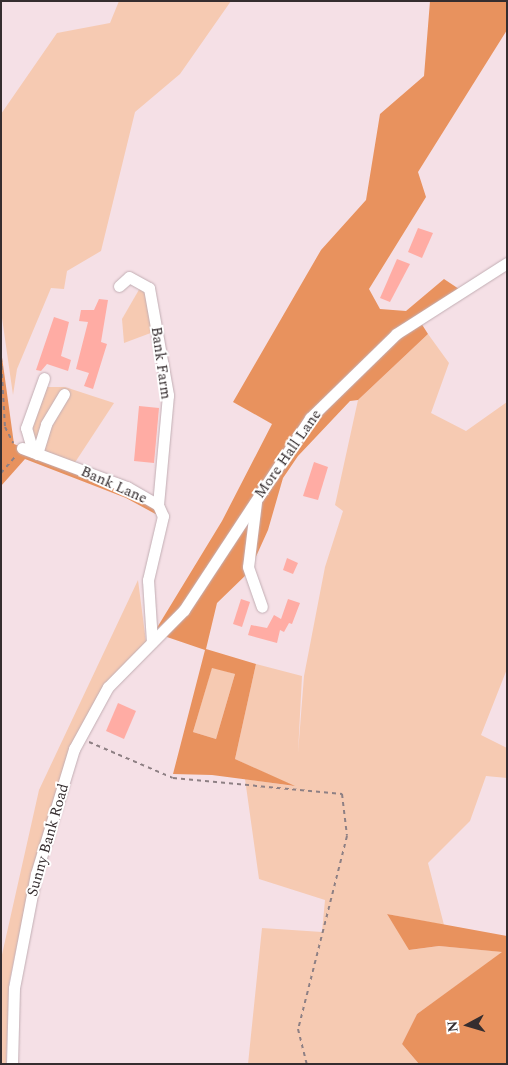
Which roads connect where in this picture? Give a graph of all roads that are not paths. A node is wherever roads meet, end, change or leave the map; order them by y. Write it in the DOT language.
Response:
graph roads {
  1 [pos="507,263"];
  2 [pos="119,286"];
  3 [pos="44,378"];
  4 [pos="64,394"];
  5 [pos="31,451"];
  6 [pos="256,501"];
  7 [pos="158,505"];
  8 [pos="262,607"];
  9 [pos="152,642"];
  10 [pos="12,1064"];
  1 -- 6 [label="street, More Hall Lane"];
  2 -- 7 [label="street, Bank Farm"];
  3 -- 5 [label="street"];
  4 -- 5 [label="street"];
  5 -- 7 [label="street, Bank Lane"];
  6 -- 8 [label="street"];
  6 -- 9 [label="street, More Hall Lane"];
  7 -- 9 [label="street, Bank Lane"];
  9 -- 10 [label="street, Sunny Bank Road"];
}
